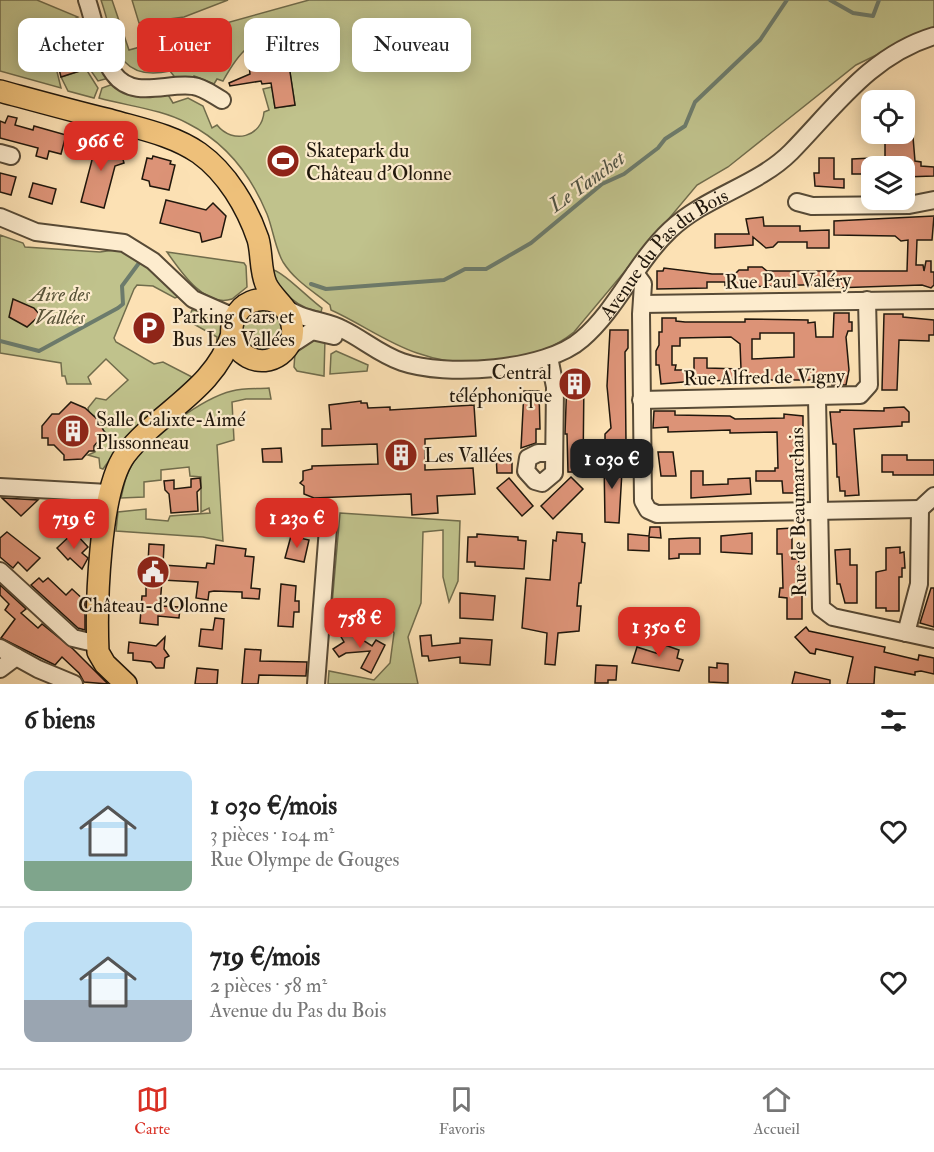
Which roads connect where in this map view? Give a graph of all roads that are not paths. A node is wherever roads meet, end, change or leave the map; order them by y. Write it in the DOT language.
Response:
graph roads {
  1 [pos="87,0"];
  2 [pos="934,36"];
  3 [pos="0,91"];
  4 [pos="222,100"];
  5 [pos="934,200"];
  6 [pos="797,202"];
  7 [pos="0,217"];
  8 [pos="249,222"];
  9 [pos="635,273"];
  10 [pos="867,300"];
  11 [pos="934,300"];
  12 [pos="280,304"];
  13 [pos="642,304"];
  14 [pos="238,318"];
  15 [pos="361,342"];
  16 [pos="289,346"];
  17 [pos="549,357"];
  18 [pos="256,360"];
  19 [pos="193,392"];
  20 [pos="817,398"];
  21 [pos="641,400"];
  22 [pos="554,453"];
  23 [pos="0,487"];
  24 [pos="108,493"];
  25 [pos="934,496"];
  26 [pos="920,509"];
  27 [pos="819,510"];
  28 [pos="328,528"];
  29 [pos="0,571"];
  30 [pos="906,633"];
  31 [pos="934,639"];
  32 [pos="98,644"];
  33 [pos="0,648"];
  34 [pos="16,657"];
  35 [pos="0,669"];
  36 [pos="74,684"];
  37 [pos="126,684"];
  38 [pos="315,684"];
  1 -- 4 [label="street"];
  2 -- 9 [label="street, Avenue du Pas du Bois"];
  3 -- 8 [label="main road"];
  5 -- 6 [label="street"];
  7 -- 14 [label="street"];
  8 -- 12 [label="main road"];
  8 -- 14 [label="main road"];
  9 -- 13 [label="street"];
  9 -- 17 [label="street, Avenue du Pas du Bois"];
  10 -- 11 [label="street, Rue Paul Valéry"];
  10 -- 13 [label="street, Rue Paul Valéry"];
  10 -- 20 [label="street, Rue Alfred de Vigny"];
  12 -- 14 [label="main road"];
  12 -- 15 [label="street, Avenue du Pas du Bois"];
  12 -- 16 [label="main road"];
  13 -- 21 [label="street"];
  14 -- 18 [label="main road"];
  14 -- 19 [label="main road"];
  15 -- 16 [label="street, Avenue du Pas du Bois"];
  15 -- 17 [label="street, Avenue du Pas du Bois"];
  16 -- 18 [label="main road"];
  17 -- 22 [label="street"];
  18 -- 19 [label="main road"];
  19 -- 24 [label="main road"];
  20 -- 21 [label="street, Rue Alfred de Vigny"];
  20 -- 27 [label="street, Rue de Beaumarchais"];
  21 -- 27 [label="street"];
  23 -- 24 [label="street"];
  24 -- 32 [label="main road"];
  25 -- 26 [label="street"];
  26 -- 27 [label="street"];
  26 -- 30 [label="street"];
  27 -- 30 [label="street, Rue de Beaumarchais"];
  28 -- 38 [label="street"];
  29 -- 32 [label="street"];
  30 -- 31 [label="street, Rue de Beaumarchais"];
  32 -- 37 [label="main road"];
  33 -- 34 [label="street"];
  34 -- 35 [label="street"];
  34 -- 36 [label="street"];
}
